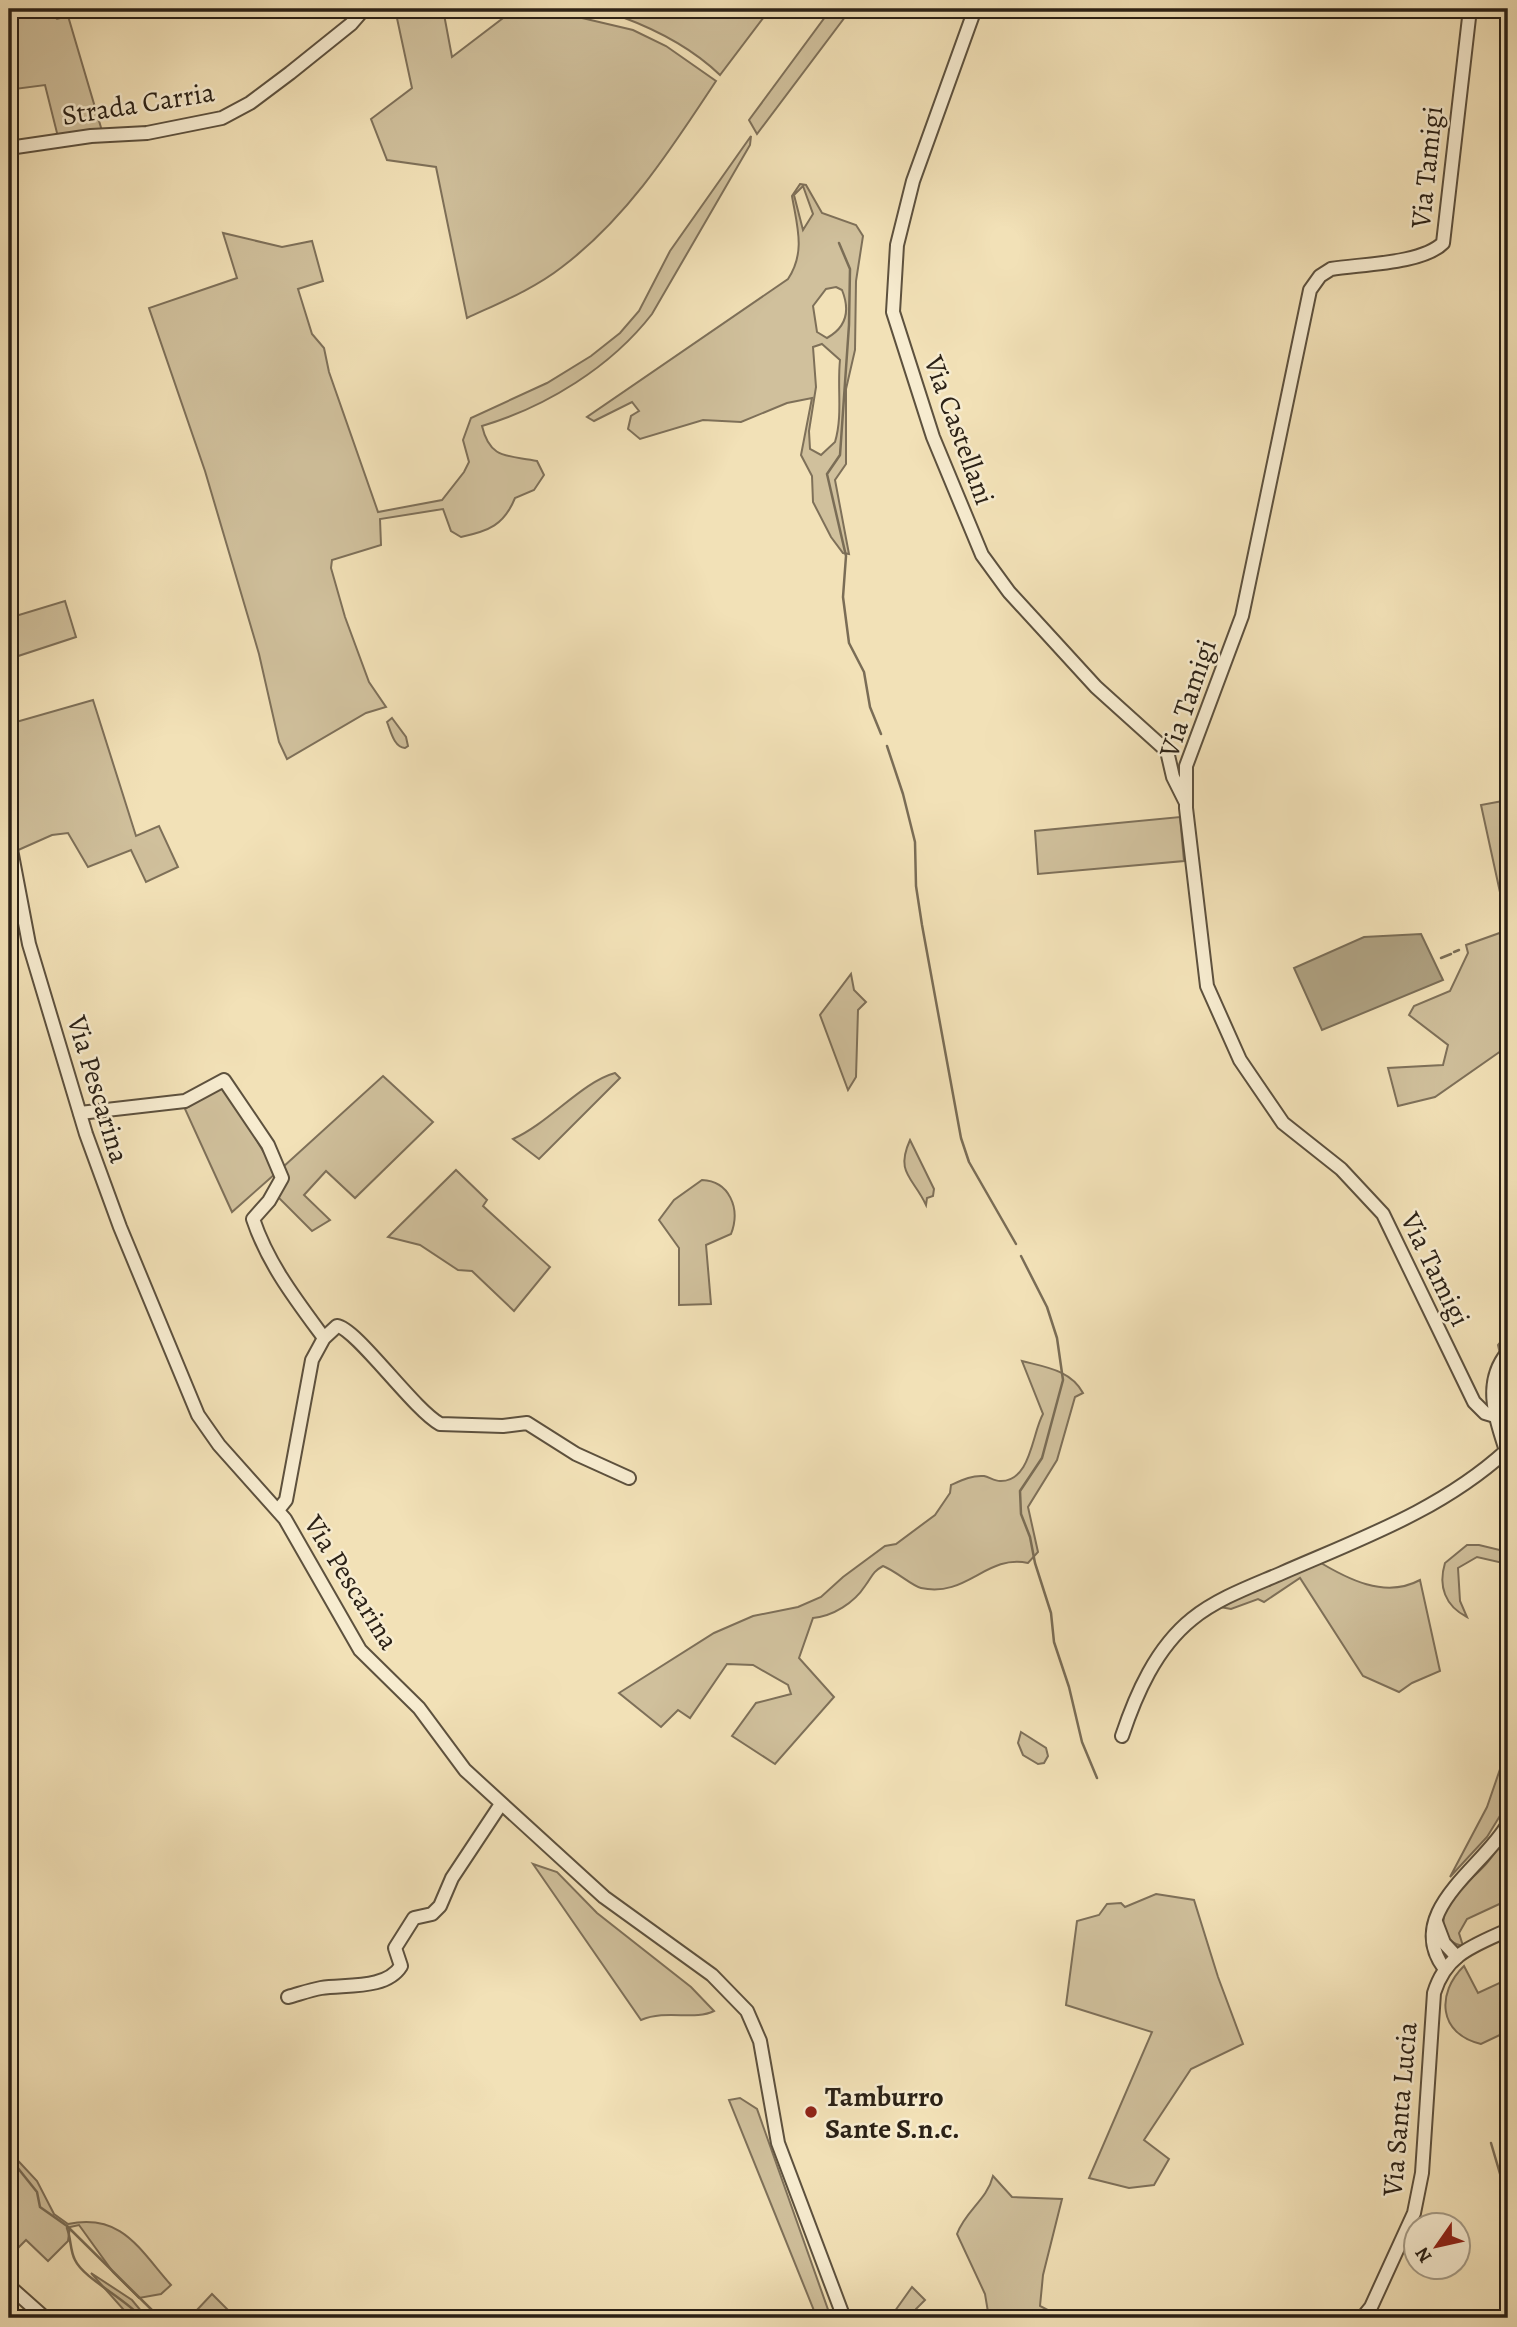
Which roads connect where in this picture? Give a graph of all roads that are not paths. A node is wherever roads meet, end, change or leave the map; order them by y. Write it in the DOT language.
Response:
graph roads {
  1 [pos="364,9"];
  2 [pos="975,9"];
  3 [pos="1470,9"];
  4 [pos="9,148"];
  5 [pos="1186,803"];
  6 [pos="9,839"];
  7 [pos="80,1113"];
  8 [pos="324,1338"];
  9 [pos="1508,1352"];
  10 [pos="1494,1416"];
  11 [pos="1507,1454"];
  12 [pos="629,1478"];
  13 [pos="278,1510"];
  14 [pos="1122,1736"];
  15 [pos="501,1804"];
  16 [pos="1508,1824"];
  17 [pos="1435,1917"];
  18 [pos="1508,1930"];
  19 [pos="1457,1957"];
  20 [pos="1444,1968"];
  21 [pos="288,1997"];
  22 [pos="9,2286"];
  23 [pos="45,2318"];
  24 [pos="844,2318"];
  25 [pos="1362,2318"];
  1 -- 4 [label="street, Strada Carria"];
  2 -- 5 [label="street, Via Castellani"];
  3 -- 5 [label="street, Via Tamigi"];
  5 -- 10 [label="street, Via Tamigi"];
  6 -- 7 [label="street, Via Pescarina"];
  7 -- 8 [label="street"];
  7 -- 13 [label="street, Via Pescarina"];
  8 -- 12 [label="street"];
  8 -- 13 [label="street"];
  9 -- 10 [label="street"];
  10 -- 11 [label="street"];
  11 -- 14 [label="street"];
  13 -- 15 [label="street, Via Pescarina"];
  15 -- 21 [label="street"];
  15 -- 24 [label="street, Via Pescarina"];
  16 -- 17 [label="street"];
  17 -- 19 [label="street"];
  17 -- 20 [label="street"];
  18 -- 19 [label="street"];
  19 -- 20 [label="street"];
  20 -- 25 [label="street, Via Santa Lucia"];
  22 -- 23 [label="street"];
}
